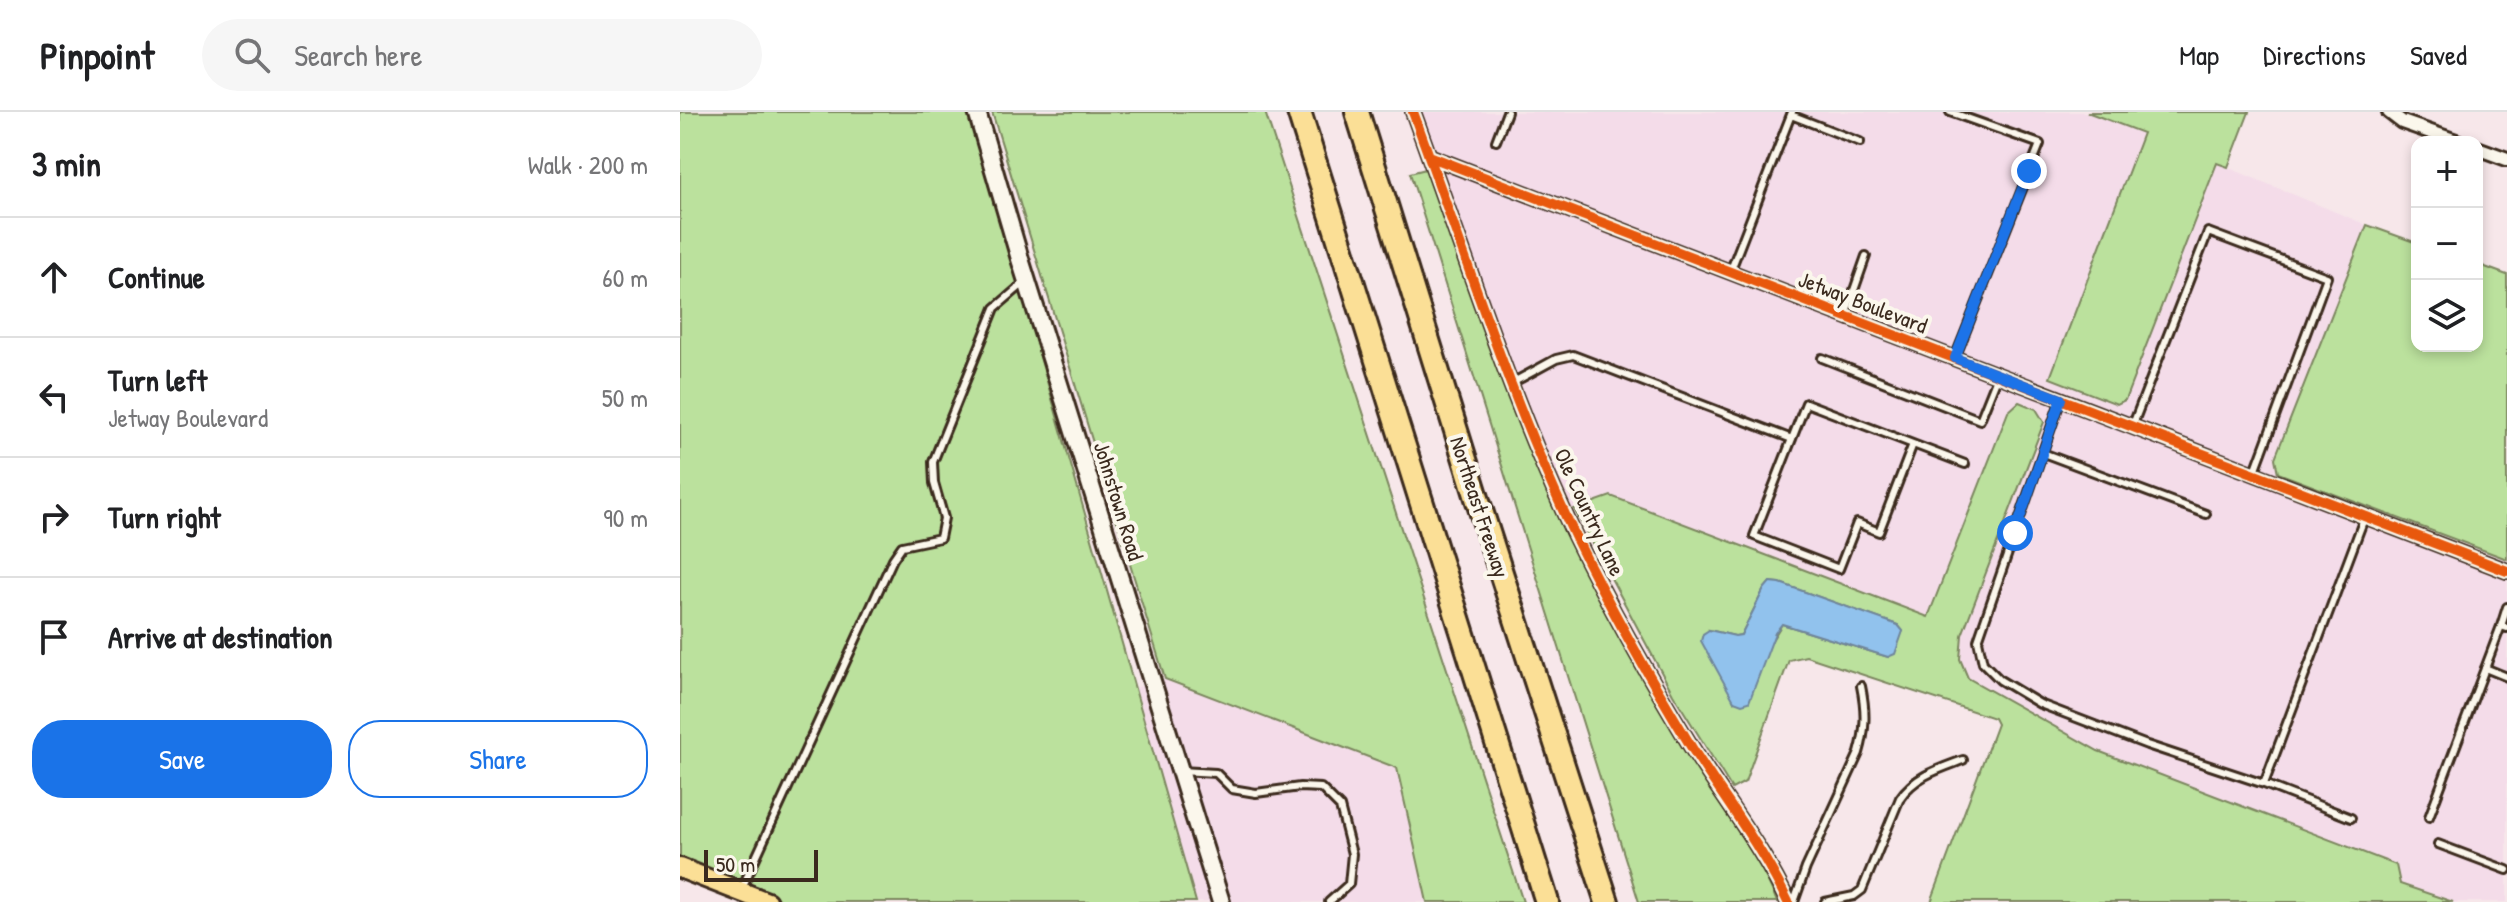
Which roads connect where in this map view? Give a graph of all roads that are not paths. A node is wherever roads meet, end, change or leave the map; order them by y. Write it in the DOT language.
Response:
graph roads {
  1 [pos="977,112"];
  2 [pos="1299,112"];
  3 [pos="1357,112"];
  4 [pos="1413,112"];
  5 [pos="1507,112"];
  6 [pos="1950,112"];
  7 [pos="2389,112"];
  8 [pos="1792,113"];
  9 [pos="2442,136"];
  10 [pos="1496,141"];
  11 [pos="1860,142"];
  12 [pos="2483,150"];
  13 [pos="1429,156"];
  14 [pos="2507,159"];
  15 [pos="1866,256"];
  16 [pos="1730,272"];
  17 [pos="1027,280"];
  18 [pos="1845,316"];
  19 [pos="1822,358"];
  20 [pos="1955,358"];
  21 [pos="1998,375"];
  22 [pos="1512,383"];
  23 [pos="2061,399"];
  24 [pos="2132,427"];
  25 [pos="1792,439"];
  26 [pos="1913,444"];
  27 [pos="2043,453"];
  28 [pos="1965,464"];
  29 [pos="2254,474"];
  30 [pos="2206,514"];
  31 [pos="2365,516"];
  32 [pos="2507,571"];
  33 [pos="2507,607"];
  34 [pos="2504,627"];
  35 [pos="2485,668"];
  36 [pos="2507,677"];
  37 [pos="1861,686"];
  38 [pos="1963,760"];
  39 [pos="1180,771"];
  40 [pos="2264,784"];
  41 [pos="2429,817"];
  42 [pos="2351,818"];
  43 [pos="2438,844"];
  44 [pos="680,868"];
  45 [pos="2507,870"];
  46 [pos="740,891"];
  47 [pos="767,902"];
  48 [pos="1221,902"];
  49 [pos="1329,902"];
  50 [pos="1547,902"];
  51 [pos="1607,902"];
  52 [pos="1788,902"];
  53 [pos="1794,902"];
  54 [pos="1825,902"];
  1 -- 17 [label="main road, Johnstown Road"];
  2 -- 50 [label="highway"];
  3 -- 51 [label="highway, Northeast Freeway"];
  4 -- 13 [label="street, Ole Country Lane"];
  5 -- 10 [label="lane"];
  6 -- 20 [label="lane"];
  7 -- 9 [label="street"];
  8 -- 11 [label="lane"];
  8 -- 16 [label="lane"];
  12 -- 14 [label="street"];
  13 -- 16 [label="street, Jetway Boulevard"];
  13 -- 22 [label="street, Ole Country Lane"];
  15 -- 18 [label="lane"];
  16 -- 18 [label="street, Jetway Boulevard"];
  17 -- 39 [label="main road, Johnstown Road"];
  17 -- 46 [label="lane"];
  18 -- 20 [label="street, Jetway Boulevard"];
  19 -- 21 [label="lane"];
  20 -- 21 [label="street, Jetway Boulevard"];
  21 -- 23 [label="street, Jetway Boulevard"];
  22 -- 25 [label="lane"];
  22 -- 52 [label="street, Ole Country Lane"];
  23 -- 24 [label="street, Jetway Boulevard"];
  23 -- 27 [label="lane"];
  24 -- 29 [label="street, Jetway Boulevard"];
  24 -- 29 [label="lane"];
  25 -- 26 [label="lane"];
  25 -- 26 [label="lane"];
  26 -- 28 [label="lane"];
  27 -- 30 [label="lane"];
  27 -- 40 [label="lane"];
  29 -- 31 [label="street, Jetway Boulevard"];
  31 -- 32 [label="street, Jetway Boulevard"];
  31 -- 40 [label="lane"];
  33 -- 34 [label="lane"];
  34 -- 35 [label="lane"];
  35 -- 36 [label="lane"];
  35 -- 41 [label="lane"];
  37 -- 53 [label="lane"];
  38 -- 54 [label="lane"];
  39 -- 48 [label="main road, Johnstown Road"];
  39 -- 49 [label="lane"];
  40 -- 42 [label="lane"];
  43 -- 45 [label="lane"];
  44 -- 46 [label="main road"];
  46 -- 47 [label="main road"];
}
